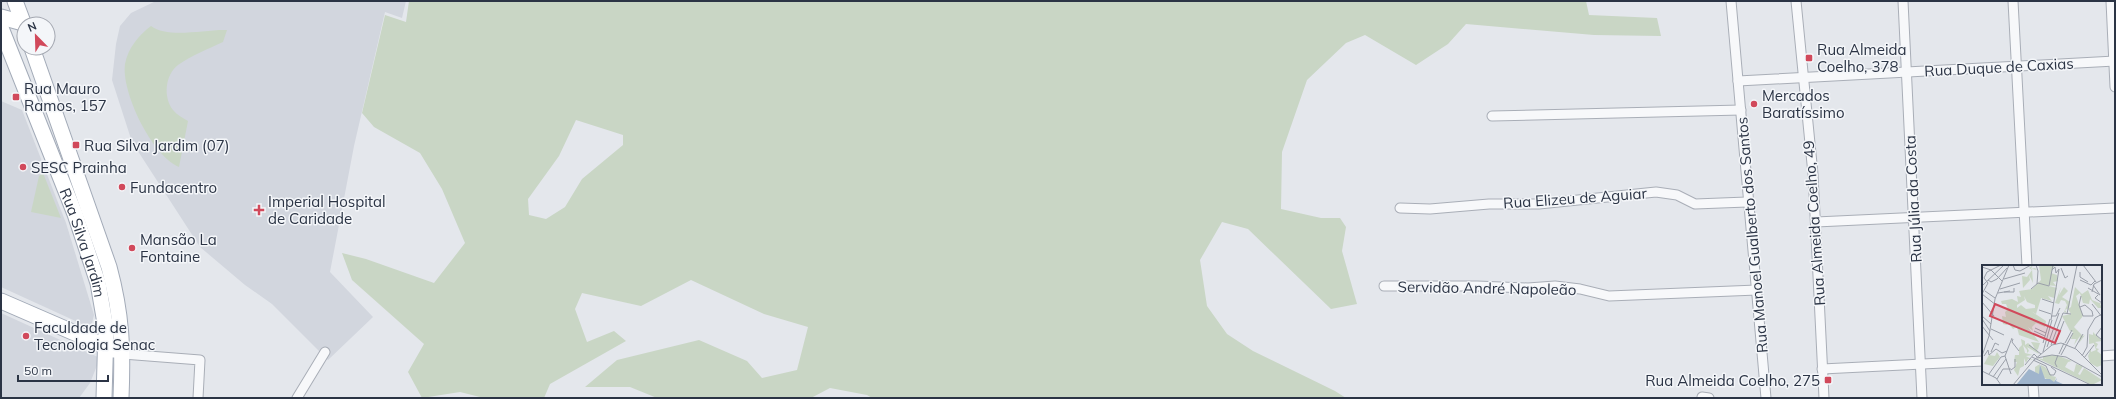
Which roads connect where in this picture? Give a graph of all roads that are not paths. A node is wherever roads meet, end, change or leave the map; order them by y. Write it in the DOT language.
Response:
graph roads {
  1 [pos="15,1"];
  2 [pos="1731,1"];
  3 [pos="1796,1"];
  4 [pos="1903,1"];
  5 [pos="2013,1"];
  6 [pos="2111,1"];
  7 [pos="21,16"];
  8 [pos="1,17"];
  9 [pos="16,22"];
  10 [pos="1,28"];
  11 [pos="35,56"];
  12 [pos="2114,62"];
  13 [pos="2017,67"];
  14 [pos="1906,72"];
  15 [pos="1804,77"];
  16 [pos="1738,81"];
  17 [pos="2115,87"];
  18 [pos="1741,110"];
  19 [pos="1492,116"];
  20 [pos="1748,202"];
  21 [pos="1400,208"];
  22 [pos="2115,208"];
  23 [pos="2024,212"];
  24 [pos="1913,217"];
  25 [pos="1816,222"];
  26 [pos="2027,265"];
  27 [pos="1384,286"];
  28 [pos="1756,290"];
  29 [pos="1,301"];
  30 [pos="107,348"];
  31 [pos="325,352"];
  32 [pos="123,354"];
  33 [pos="2115,355"];
  34 [pos="2102,356"];
  35 [pos="1982,361"];
  36 [pos="1920,364"];
  37 [pos="1822,369"];
  38 [pos="2033,385"];
  39 [pos="104,398"];
  40 [pos="121,398"];
  41 [pos="198,398"];
  42 [pos="297,398"];
  43 [pos="1766,398"];
  44 [pos="1824,398"];
  45 [pos="1922,398"];
  46 [pos="2034,398"];
  1 -- 7 [label="main road"];
  2 -- 16 [label="street, Rua Manoel Gualberto dos Santos"];
  3 -- 15 [label="street, Rua Almeida Coelho, 49"];
  4 -- 14 [label="street, Rua Júlia da Costa"];
  5 -- 13 [label="street"];
  6 -- 12 [label="street"];
  8 -- 9 [label="main road"];
  10 -- 30 [label="main road, Rua Silva Jardim"];
  11 -- 32 [label="main road, Rua Silva Jardim"];
  12 -- 13 [label="street, Rua Duque de Caxias"];
  12 -- 17 [label="street"];
  13 -- 14 [label="street, Rua Duque de Caxias"];
  13 -- 23 [label="street"];
  14 -- 15 [label="street, Rua Duque de Caxias"];
  14 -- 24 [label="street, Rua Júlia da Costa"];
  15 -- 16 [label="street, Rua Duque de Caxias"];
  15 -- 25 [label="street, Rua Almeida Coelho, 49"];
  16 -- 18 [label="street, Rua Manoel Gualberto dos Santos"];
  18 -- 19 [label="street"];
  18 -- 20 [label="street, Rua Manoel Gualberto dos Santos"];
  20 -- 21 [label="street, Rua Elizeu de Aguiar"];
  20 -- 28 [label="street, Rua Manoel Gualberto dos Santos"];
  22 -- 23 [label="street"];
  23 -- 24 [label="street"];
  23 -- 26 [label="street"];
  24 -- 25 [label="street"];
  24 -- 36 [label="street, Rua Júlia da Costa"];
  25 -- 37 [label="street, Rua Almeida Coelho, 49"];
  27 -- 28 [label="street, Servidão André Napoleão"];
  28 -- 43 [label="street, Rua Manoel Gualberto dos Santos"];
  29 -- 30 [label="main road"];
  30 -- 32 [label="main road"];
  30 -- 39 [label="main road, Rua Silva Jardim"];
  31 -- 42 [label="street"];
  32 -- 40 [label="main road, Rua Silva Jardim"];
  32 -- 41 [label="street"];
  33 -- 34 [label="street"];
  35 -- 36 [label="street"];
  36 -- 37 [label="street"];
  36 -- 45 [label="street, Rua Júlia da Costa"];
  37 -- 44 [label="street, Rua Almeida Coelho, 49"];
  38 -- 46 [label="street"];
}
